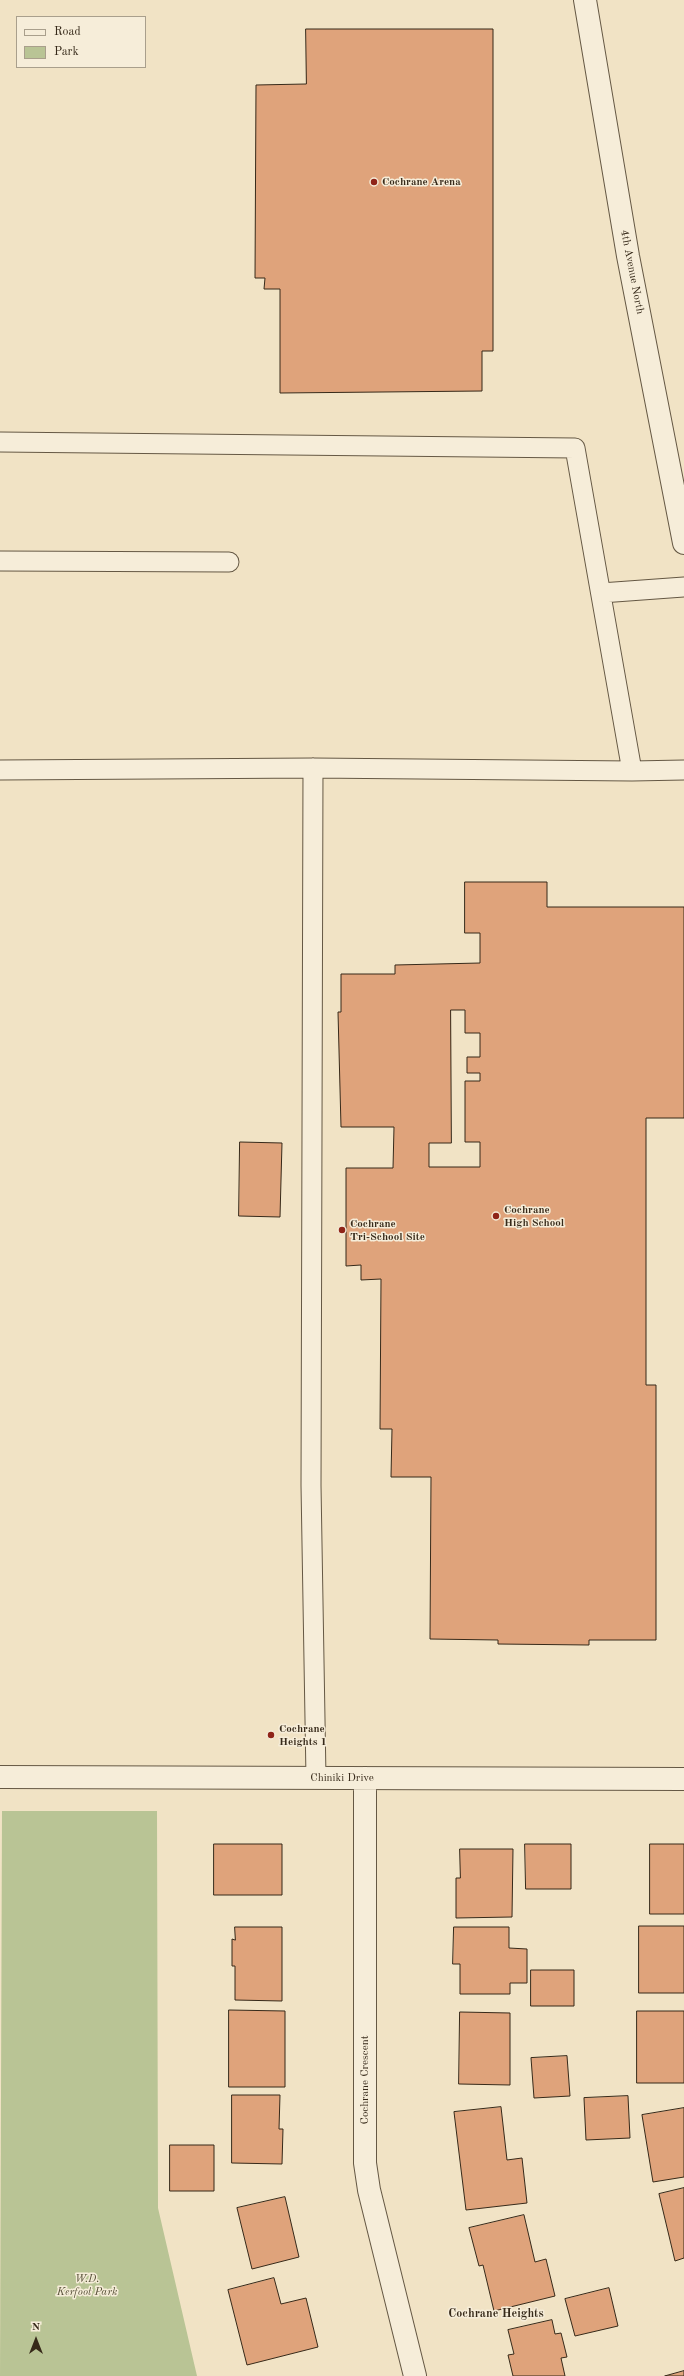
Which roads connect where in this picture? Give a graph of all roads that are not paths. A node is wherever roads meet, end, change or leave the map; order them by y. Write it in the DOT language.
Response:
graph roads {
  1 [pos="585,0"];
  2 [pos="0,442"];
  3 [pos="684,543"];
  4 [pos="0,561"];
  5 [pos="229,562"];
  6 [pos="684,587"];
  7 [pos="601,593"];
  8 [pos="314,768"];
  9 [pos="0,770"];
  10 [pos="684,770"];
  11 [pos="632,771"];
  12 [pos="0,1777"];
  13 [pos="316,1778"];
  14 [pos="365,1778"];
  15 [pos="684,1779"];
  16 [pos="415,2376"];
  1 -- 3 [label="street, 4th Avenue North"];
  2 -- 7 [label="lane"];
  4 -- 5 [label="lane"];
  6 -- 7 [label="lane"];
  7 -- 11 [label="lane"];
  8 -- 9 [label="lane"];
  8 -- 11 [label="lane"];
  8 -- 13 [label="lane"];
  10 -- 11 [label="lane"];
  12 -- 13 [label="street, Chiniki Drive"];
  13 -- 14 [label="street, Chiniki Drive"];
  14 -- 15 [label="street, Chiniki Drive"];
  14 -- 16 [label="street, Cochrane Crescent"];
}
